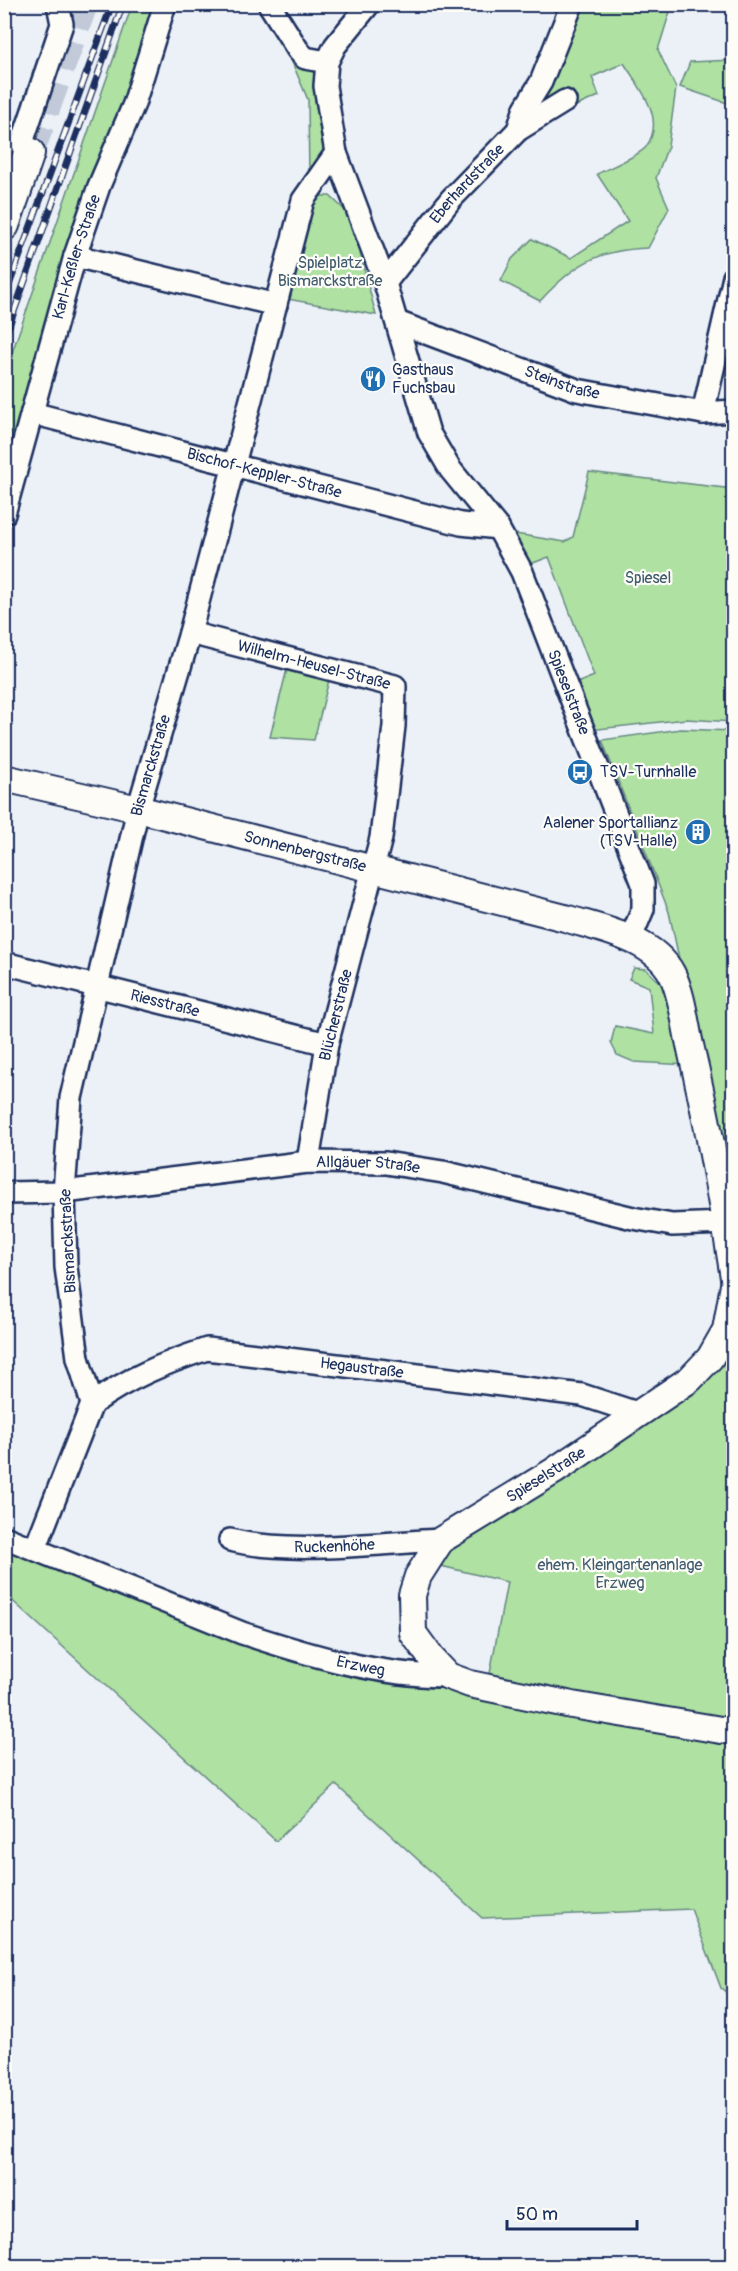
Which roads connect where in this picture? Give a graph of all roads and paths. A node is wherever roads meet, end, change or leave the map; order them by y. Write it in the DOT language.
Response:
graph roads {
  1 [pos="58,4"];
  2 [pos="165,4"];
  3 [pos="269,4"];
  4 [pos="369,4"];
  5 [pos="572,4"];
  6 [pos="327,62"];
  7 [pos="565,101"];
  8 [pos="518,130"];
  9 [pos="25,148"];
  10 [pos="336,153"];
  11 [pos="4,225"];
  12 [pos="75,256"];
  13 [pos="734,277"];
  14 [pos="385,283"];
  15 [pos="276,305"];
  16 [pos="397,322"];
  17 [pos="734,411"];
  18 [pos="32,413"];
  19 [pos="703,414"];
  20 [pos="235,465"];
  21 [pos="4,514"];
  22 [pos="498,528"];
  23 [pos="190,633"];
  24 [pos="4,778"];
  25 [pos="138,809"];
  26 [pos="374,870"];
  27 [pos="630,940"];
  28 [pos="4,963"];
  29 [pos="95,986"];
  30 [pos="327,1044"];
  31 [pos="308,1162"];
  32 [pos="64,1192"];
  33 [pos="4,1193"];
  34 [pos="726,1223"];
  35 [pos="734,1278"];
  36 [pos="734,1285"];
  37 [pos="92,1404"];
  38 [pos="640,1414"];
  39 [pos="4,1537"];
  40 [pos="230,1540"];
  41 [pos="441,1540"];
  42 [pos="35,1549"];
  43 [pos="448,1676"];
  44 [pos="734,1730"];
  1 -- 9 [label="street"];
  2 -- 12 [label="street, Karl-Keßler-Straße"];
  3 -- 6 [label="street"];
  4 -- 6 [label="street"];
  5 -- 8 [label="street"];
  6 -- 10 [label="street"];
  7 -- 8 [label="street, Eberhardstraße"];
  8 -- 14 [label="street, Eberhardstraße"];
  9 -- 11 [label="main road"];
  10 -- 14 [label="street, Spieselstraße"];
  10 -- 15 [label="street, Bismarckstraße"];
  12 -- 15 [label="street"];
  12 -- 18 [label="street, Karl-Keßler-Straße"];
  13 -- 19 [label="street"];
  14 -- 16 [label="street, Spieselstraße"];
  15 -- 20 [label="street, Bismarckstraße"];
  16 -- 19 [label="street, Steinstraße"];
  16 -- 22 [label="street, Spieselstraße"];
  17 -- 19 [label="street, Steinstraße"];
  18 -- 20 [label="street, Bischof-Keppler-Straße"];
  18 -- 21 [label="street, Karl-Keßler-Straße"];
  20 -- 22 [label="street, Bischof-Keppler-Straße"];
  20 -- 23 [label="street, Bismarckstraße"];
  22 -- 27 [label="street, Spieselstraße"];
  23 -- 25 [label="street, Bismarckstraße"];
  23 -- 26 [label="street, Wilhelm-Heusel-Straße"];
  24 -- 25 [label="street, Sonnenbergstraße"];
  25 -- 26 [label="street, Sonnenbergstraße"];
  25 -- 29 [label="street, Bismarckstraße"];
  26 -- 27 [label="street, Sonnenbergstraße"];
  26 -- 30 [label="street, Blücherstraße"];
  27 -- 34 [label="street"];
  28 -- 29 [label="street, Riesstraße"];
  29 -- 30 [label="street, Riesstraße"];
  29 -- 32 [label="street, Bismarckstraße"];
  30 -- 31 [label="street, Blücherstraße"];
  31 -- 32 [label="street, Allgäuer Straße"];
  31 -- 34 [label="street, Allgäuer Straße"];
  32 -- 33 [label="street, Allgäuer Straße"];
  32 -- 37 [label="street, Bismarckstraße"];
  34 -- 35 [label="street"];
  36 -- 38 [label="street, Spieselstraße"];
  37 -- 38 [label="street, Hegaustraße"];
  37 -- 42 [label="street"];
  38 -- 41 [label="street, Spieselstraße"];
  39 -- 42 [label="street, Erzweg"];
  40 -- 41 [label="street, Ruckenhöhe"];
  41 -- 43 [label="street, Spieselstraße"];
  42 -- 43 [label="street, Erzweg"];
  43 -- 44 [label="street, Erzweg"];
}
